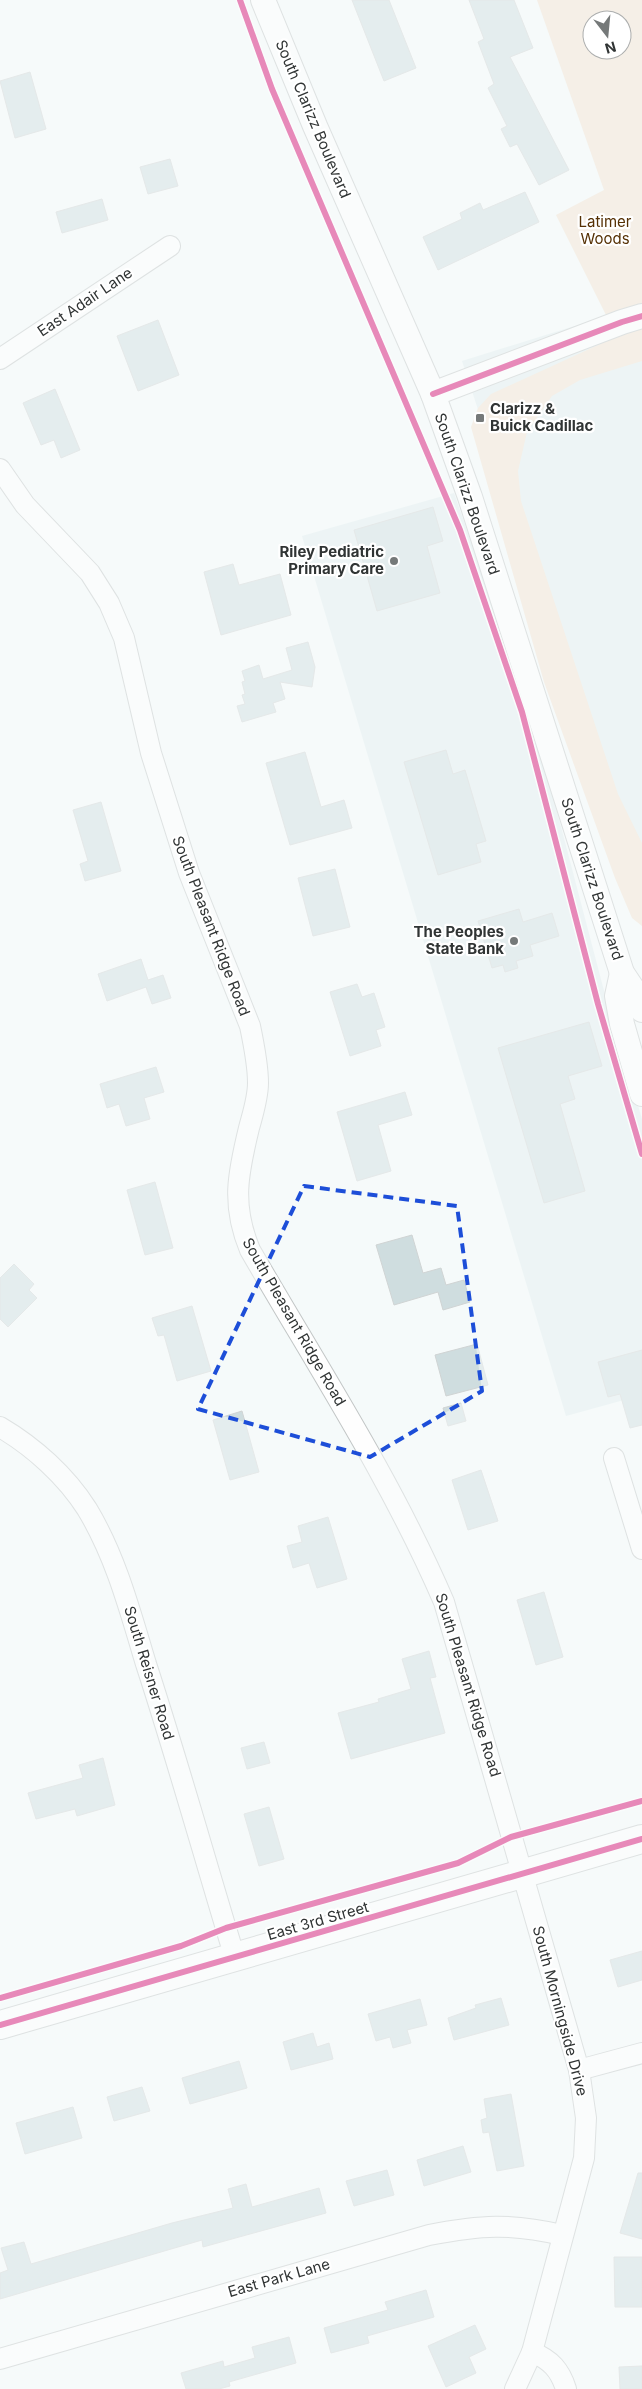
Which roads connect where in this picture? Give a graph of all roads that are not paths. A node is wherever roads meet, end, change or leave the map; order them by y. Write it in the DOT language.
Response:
graph roads {
  1 [pos="263,0"];
  2 [pos="170,246"];
  3 [pos="642,316"];
  4 [pos="0,359"];
  5 [pos="433,394"];
  6 [pos="0,469"];
  7 [pos="622,974"];
  8 [pos="642,1010"];
  9 [pos="642,1094"];
  10 [pos="0,1427"];
  11 [pos="614,1458"];
  12 [pos="642,1549"];
  13 [pos="642,1839"];
  14 [pos="522,1876"];
  15 [pos="235,1958"];
  16 [pos="0,2025"];
  17 [pos="642,2053"];
  18 [pos="579,2070"];
  19 [pos="562,2235"];
  20 [pos="532,2352"];
  21 [pos="0,2359"];
  22 [pos="516,2389"];
  23 [pos="566,2389"];
  1 -- 5 [label="street, South Clarizz Boulevard"];
  2 -- 4 [label="street, East Adair Lane"];
  3 -- 5 [label="street"];
  5 -- 7 [label="street, South Clarizz Boulevard"];
  6 -- 14 [label="street, South Pleasant Ridge Road"];
  7 -- 8 [label="street, South Clarizz Boulevard"];
  7 -- 9 [label="street, South Clarizz Boulevard"];
  10 -- 15 [label="street, South Reisner Road"];
  11 -- 12 [label="street"];
  13 -- 14 [label="highway, East 3rd Street"];
  14 -- 15 [label="highway, East 3rd Street"];
  14 -- 18 [label="street, South Morningside Drive"];
  15 -- 16 [label="highway, East 3rd Street"];
  17 -- 18 [label="street"];
  18 -- 19 [label="street, South Morningside Drive"];
  19 -- 20 [label="street, South Morningside Drive"];
  19 -- 21 [label="street, East Park Lane"];
  20 -- 22 [label="street, South Morningside Drive"];
  20 -- 23 [label="street"];
}
